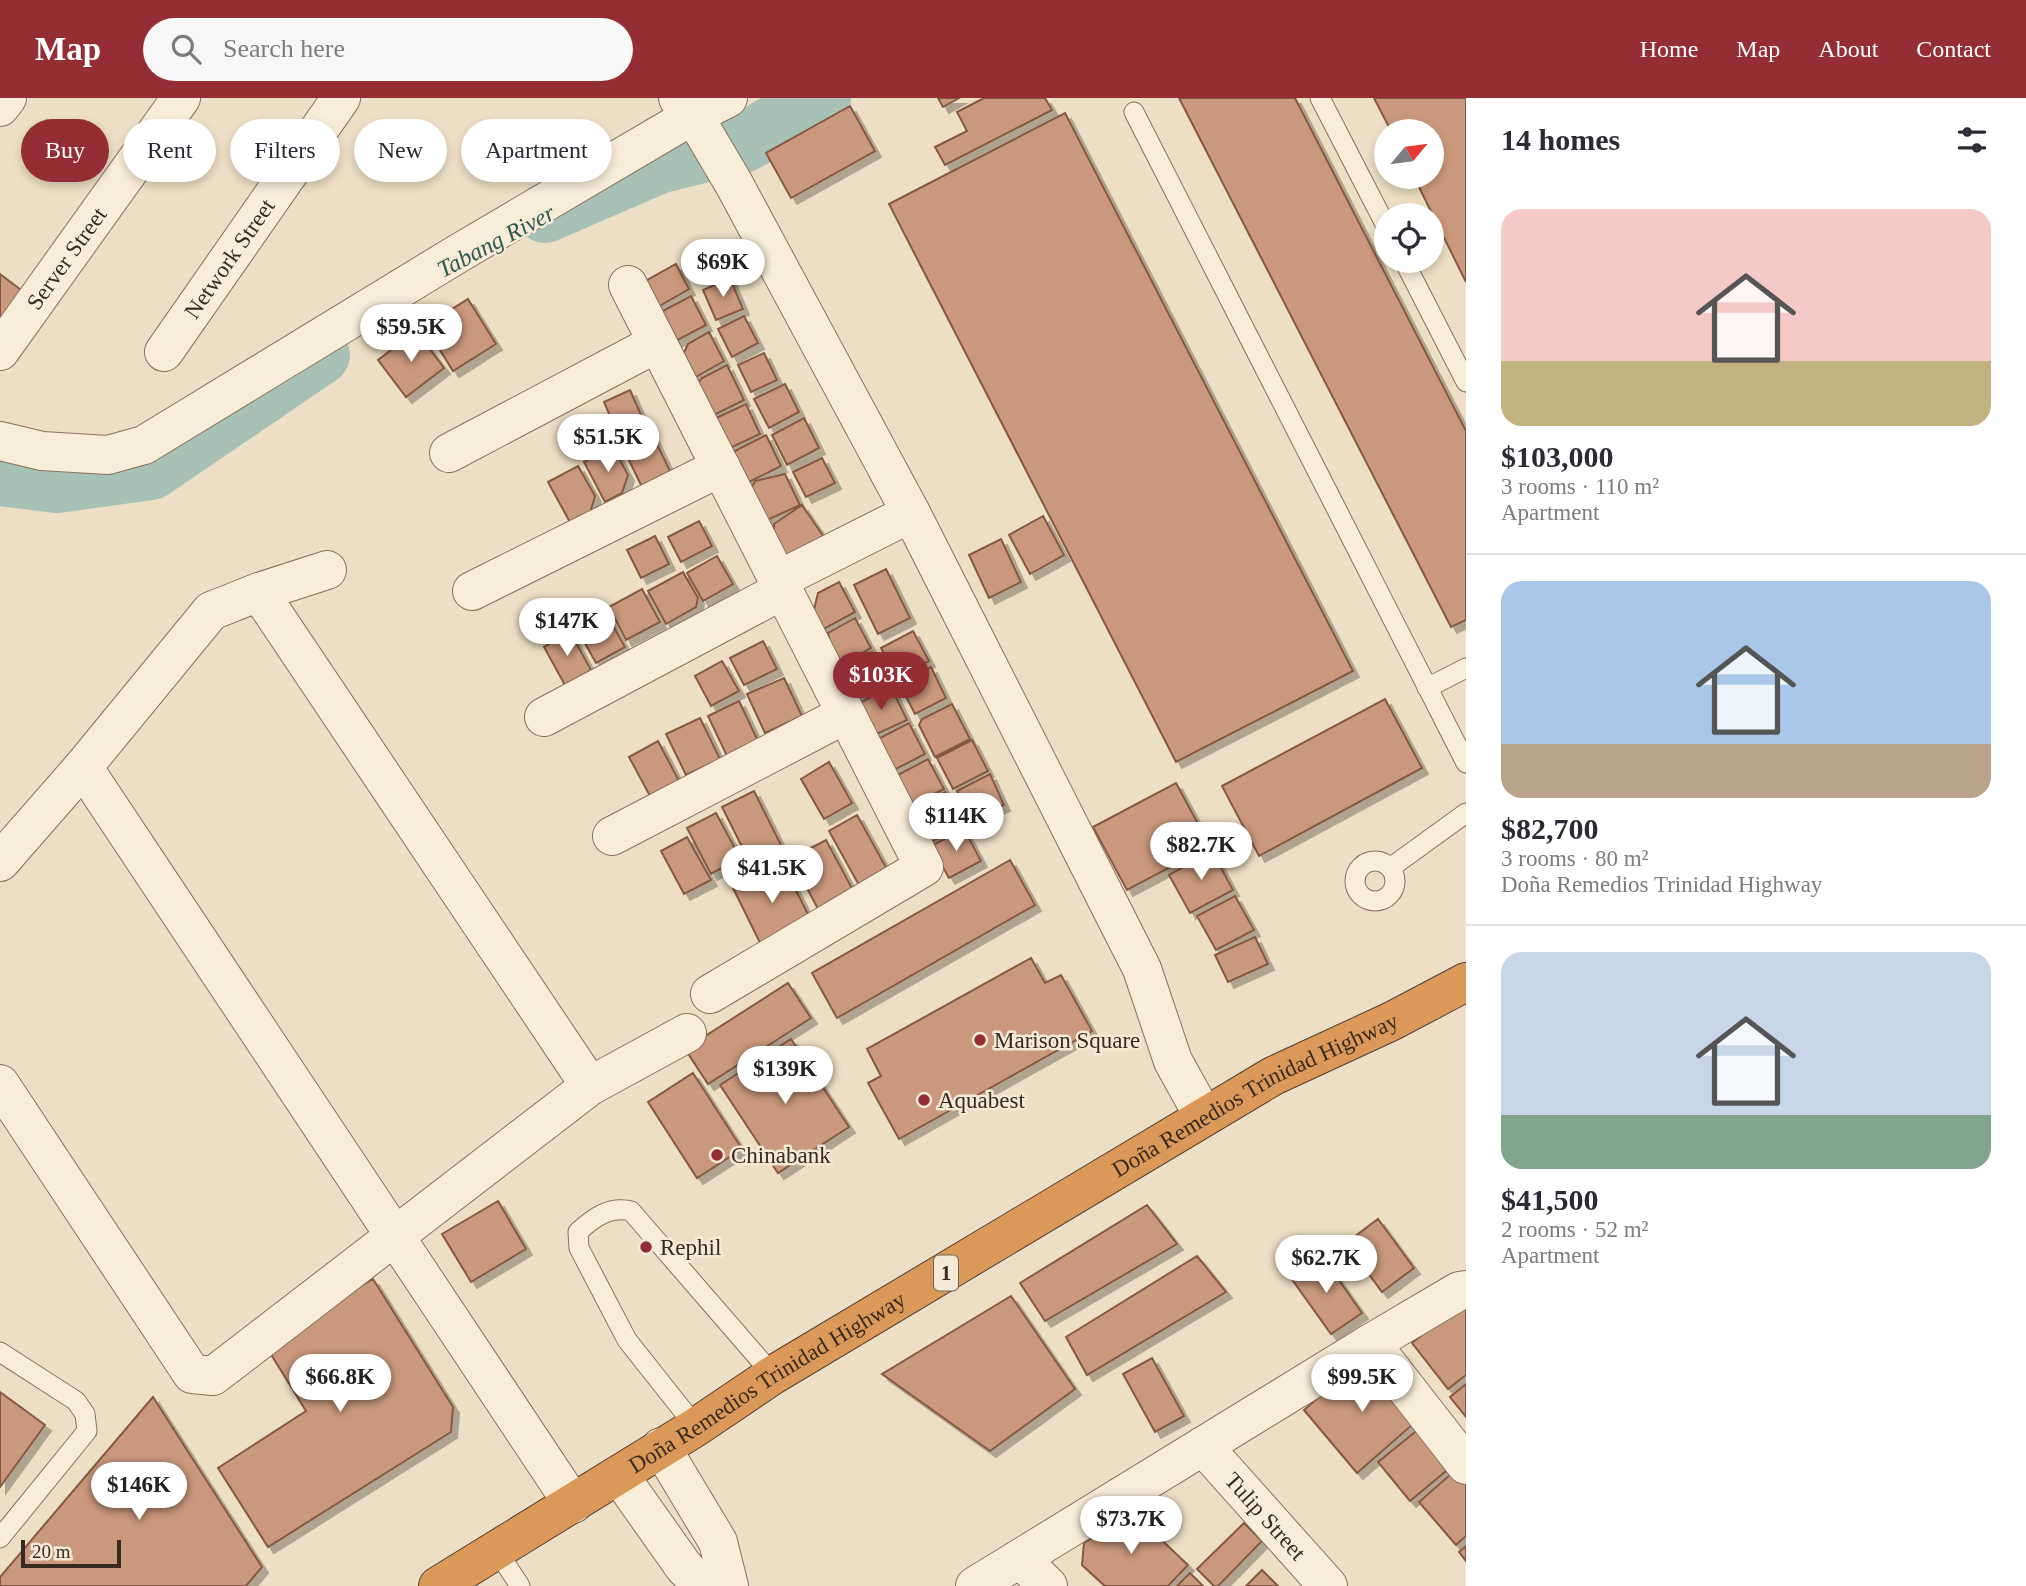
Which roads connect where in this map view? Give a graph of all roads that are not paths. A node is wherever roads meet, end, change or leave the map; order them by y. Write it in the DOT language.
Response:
graph roads {
  1 [pos="7,98"];
  2 [pos="181,98"];
  3 [pos="341,98"];
  4 [pos="728,98"];
  5 [pos="1320,98"];
  6 [pos="0,107"];
  7 [pos="1134,112"];
  8 [pos="690,114"];
  9 [pos="1374,203"];
  10 [pos="1410,273"];
  11 [pos="628,285"];
  12 [pos="657,343"];
  13 [pos="0,351"];
  14 [pos="164,352"];
  15 [pos="1466,382"];
  16 [pos="0,441"];
  17 [pos="449,453"];
  18 [pos="721,467"];
  19 [pos="911,513"];
  20 [pos="327,570"];
  21 [pos="780,585"];
  22 [pos="472,591"];
  23 [pos="259,592"];
  24 [pos="1466,668"];
  25 [pos="1427,688"];
  26 [pos="846,714"];
  27 [pos="544,717"];
  28 [pos="1466,763"];
  29 [pos="83,767"];
  30 [pos="1466,813"];
  31 [pos="612,836"];
  32 [pos="0,862"];
  33 [pos="1390,868"];
  34 [pos="1466,982"];
  35 [pos="710,994"];
  36 [pos="687,1033"];
  37 [pos="0,1084"];
  38 [pos="590,1086"];
  39 [pos="1204,1118"];
  40 [pos="396,1237"];
  41 [pos="1466,1290"];
  42 [pos="1371,1343"];
  43 [pos="0,1352"];
  44 [pos="773,1375"];
  45 [pos="696,1427"];
  46 [pos="1203,1446"];
  47 [pos="661,1447"];
  48 [pos="1466,1465"];
  49 [pos="619,1475"];
  50 [pos="573,1504"];
  51 [pos="0,1538"];
  52 [pos="496,1549"];
  53 [pos="1020,1559"];
  54 [pos="438,1586"];
  55 [pos="520,1586"];
  56 [pos="703,1586"];
  57 [pos="729,1586"];
  58 [pos="975,1586"];
  59 [pos="1048,1586"];
  60 [pos="1328,1586"];
  1 -- 6 [label="street"];
  2 -- 13 [label="street, Server Street"];
  3 -- 14 [label="street, Network Street"];
  4 -- 8 [label="street"];
  5 -- 9 [label="lane"];
  7 -- 25 [label="lane"];
  8 -- 16 [label="street"];
  8 -- 19 [label="street"];
  10 -- 15 [label="lane"];
  11 -- 12 [label="street"];
  12 -- 17 [label="street"];
  12 -- 18 [label="street"];
  18 -- 21 [label="street"];
  18 -- 22 [label="street"];
  19 -- 21 [label="street"];
  19 -- 39 [label="street"];
  20 -- 23 [label="street"];
  21 -- 26 [label="street"];
  21 -- 27 [label="street"];
  23 -- 29 [label="street"];
  23 -- 38 [label="street"];
  24 -- 25 [label="lane"];
  25 -- 28 [label="lane"];
  26 -- 31 [label="street"];
  26 -- 35 [label="street"];
  29 -- 32 [label="street"];
  29 -- 40 [label="street"];
  30 -- 33 [label="lane"];
  34 -- 39 [label="highway, Doña Remedios Trinidad Highway / 1"];
  36 -- 38 [label="street"];
  37 -- 40 [label="street"];
  38 -- 40 [label="street"];
  39 -- 44 [label="highway, Doña Remedios Trinidad Highway / 1"];
  40 -- 50 [label="street"];
  41 -- 42 [label="street"];
  42 -- 46 [label="street"];
  42 -- 48 [label="street"];
  43 -- 51 [label="lane"];
  44 -- 45 [label="highway, Doña Remedios Trinidad Highway / 1"];
  44 -- 45 [label="lane"];
  45 -- 47 [label="highway, Doña Remedios Trinidad Highway / 1"];
  46 -- 53 [label="street"];
  46 -- 60 [label="street, Tulip Street"];
  47 -- 49 [label="highway, Doña Remedios Trinidad Highway / 1"];
  47 -- 57 [label="street"];
  49 -- 50 [label="highway, Doña Remedios Trinidad Highway / 1"];
  49 -- 56 [label="street"];
  50 -- 52 [label="highway, Doña Remedios Trinidad Highway / 1"];
  52 -- 54 [label="highway, Doña Remedios Trinidad Highway / 1"];
  52 -- 55 [label="lane"];
  53 -- 58 [label="street"];
  53 -- 59 [label="street"];
}
